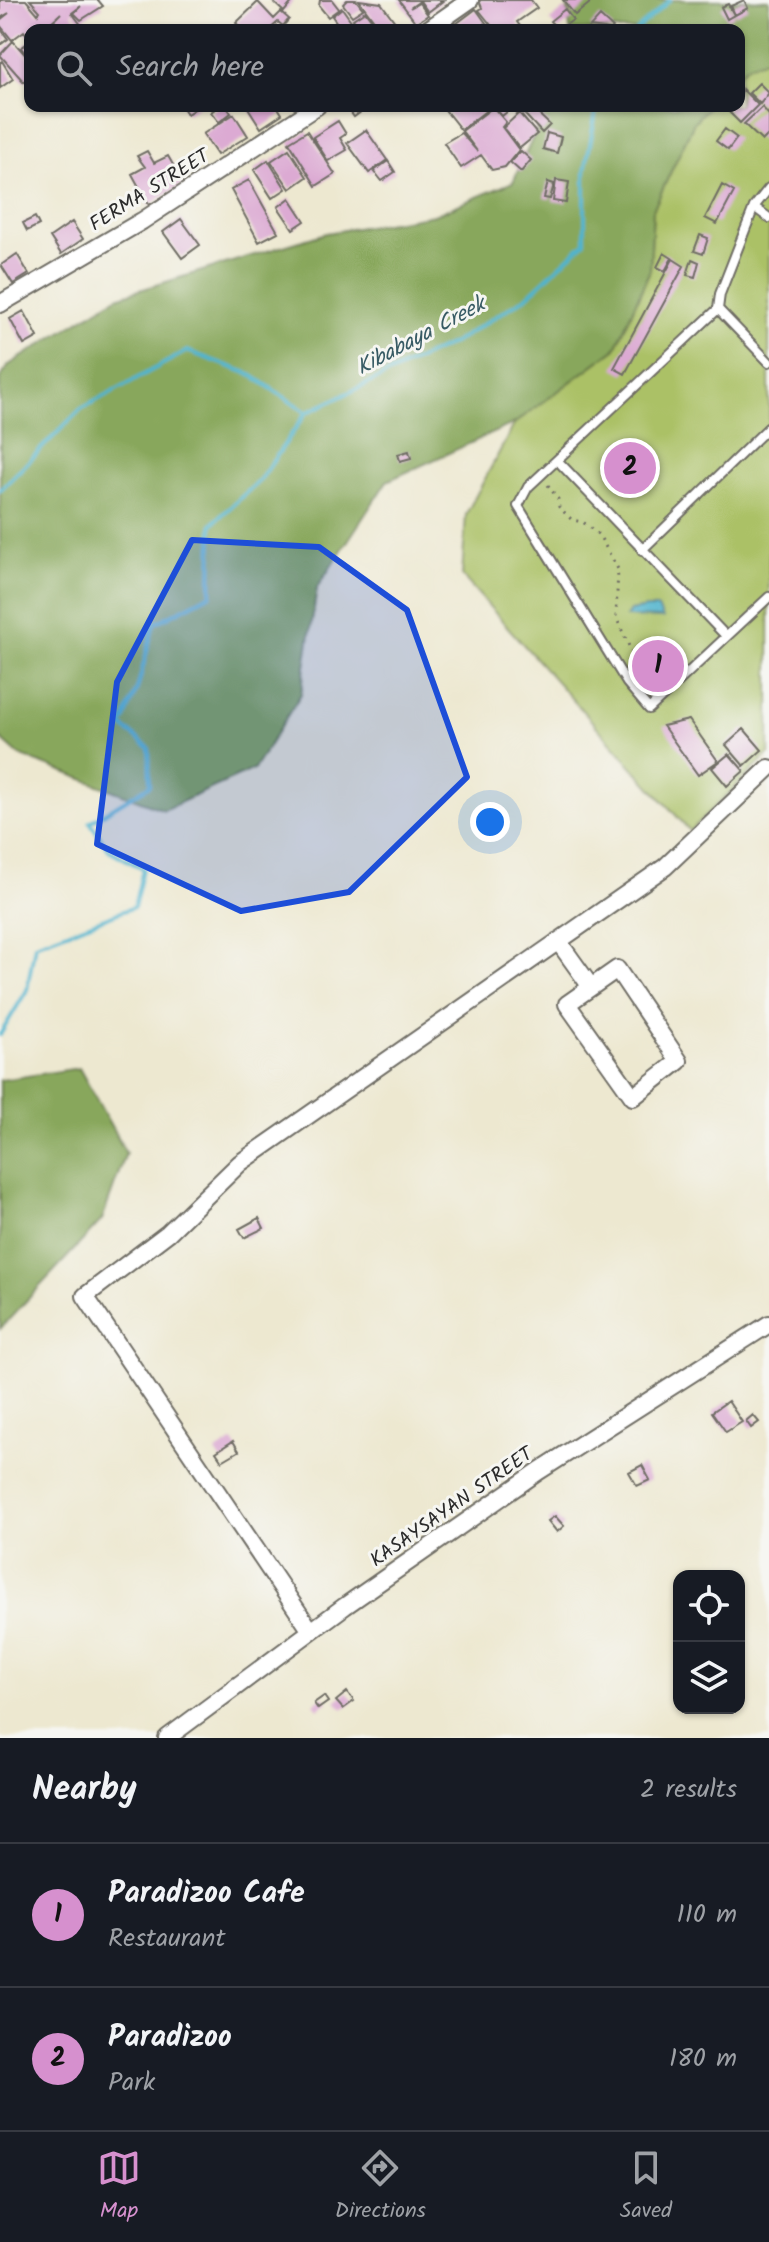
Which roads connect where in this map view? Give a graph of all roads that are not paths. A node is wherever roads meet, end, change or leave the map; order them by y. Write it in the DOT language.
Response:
graph roads {
  1 [pos="470,0"];
  2 [pos="436,24"];
  3 [pos="308,112"];
  4 [pos="769,188"];
  5 [pos="754,207"];
  6 [pos="769,218"];
  7 [pos="0,304"];
  8 [pos="718,309"];
  9 [pos="769,362"];
  10 [pos="769,427"];
  11 [pos="557,460"];
  12 [pos="642,550"];
  13 [pos="769,597"];
  14 [pos="726,636"];
  15 [pos="769,768"];
  16 [pos="558,941"];
  17 [pos="591,987"];
  18 [pos="769,1324"];
  19 [pos="311,1631"];
  20 [pos="167,1738"];
  1 -- 2 [label="street"];
  3 -- 7 [label="street, FERMA STREET"];
  4 -- 5 [label="lane"];
  5 -- 6 [label="lane"];
  5 -- 8 [label="lane"];
  8 -- 9 [label="lane"];
  8 -- 11 [label="lane"];
  10 -- 12 [label="lane"];
  11 -- 12 [label="lane"];
  11 -- 14 [label="lane"];
  12 -- 14 [label="lane"];
  13 -- 14 [label="lane"];
  15 -- 16 [label="street"];
  16 -- 17 [label="street"];
  16 -- 19 [label="street"];
  17 -- 17 [label="street"];
  18 -- 19 [label="street, KASAYSAYAN STREET"];
  19 -- 20 [label="street, KASAYSAYAN STREET"];
}
